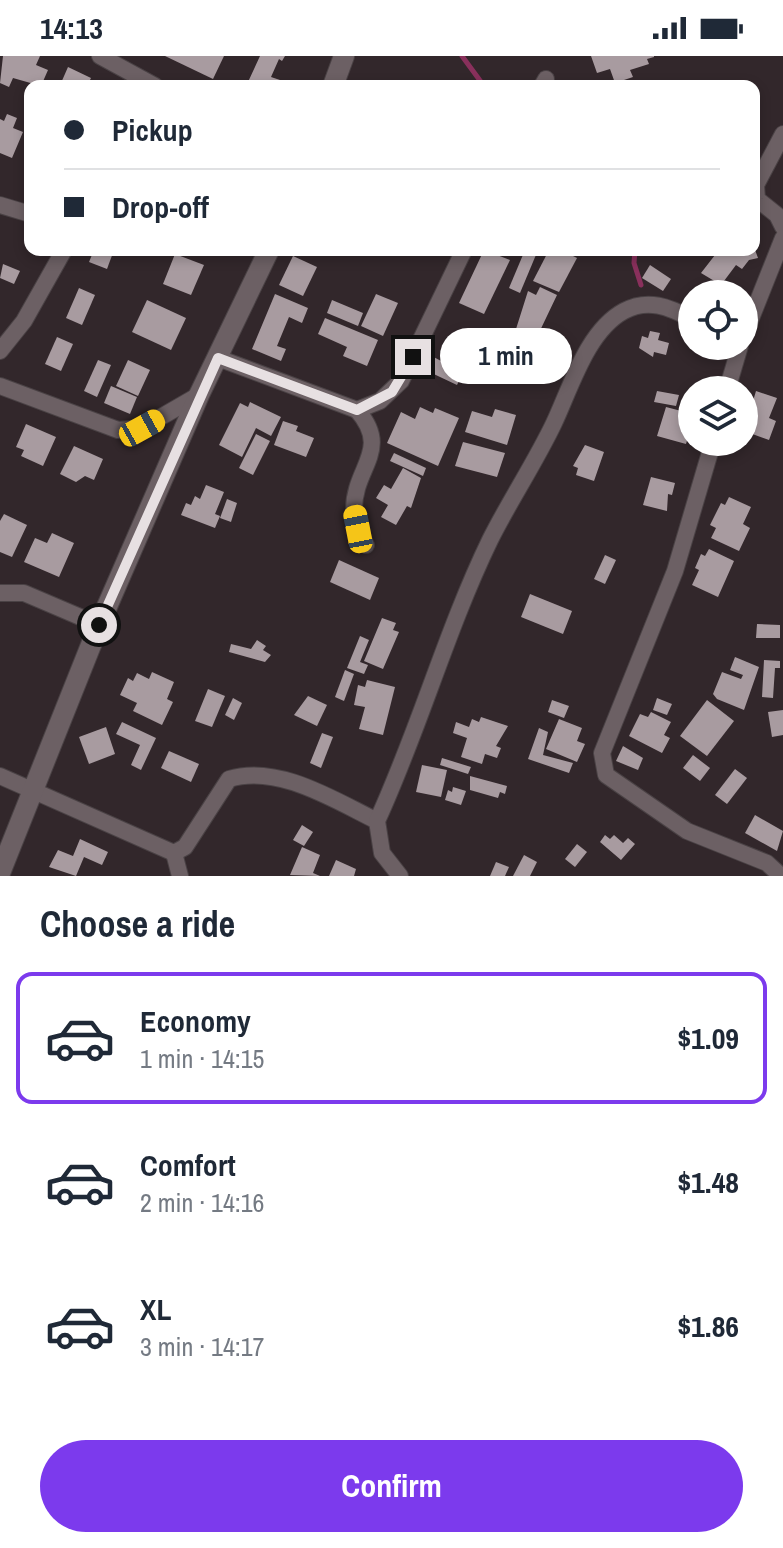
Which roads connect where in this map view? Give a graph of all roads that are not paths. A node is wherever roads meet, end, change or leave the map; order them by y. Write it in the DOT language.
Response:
graph roads {
  1 [pos="100,56"];
  2 [pos="344,56"];
  3 [pos="144,80"];
  4 [pos="335,80"];
  5 [pos="783,134"];
  6 [pos="760,177"];
  7 [pos="760,201"];
  8 [pos="0,205"];
  9 [pos="24,212"];
  10 [pos="783,227"];
  11 [pos="783,238"];
  12 [pos="61,256"];
  13 [pos="266,256"];
  14 [pos="461,256"];
  15 [pos="758,298"];
  16 [pos="678,313"];
  17 [pos="0,351"];
  18 [pos="218,358"];
  19 [pos="0,386"];
  20 [pos="199,395"];
  21 [pos="357,410"];
  22 [pos="709,456"];
  23 [pos="366,545"];
  24 [pos="0,593"];
  25 [pos="99,625"];
  26 [pos="0,776"];
  27 [pos="35,792"];
  28 [pos="377,821"];
  29 [pos="174,853"];
  30 [pos="0,873"];
  31 [pos="180,876"];
  32 [pos="400,876"];
  33 [pos="781,876"];
  1 -- 3 [label="street"];
  2 -- 4 [label="street"];
  5 -- 6 [label="street"];
  7 -- 10 [label="street"];
  8 -- 9 [label="street"];
  11 -- 15 [label="street"];
  12 -- 17 [label="street"];
  13 -- 18 [label="street"];
  14 -- 21 [label="street"];
  16 -- 28 [label="street"];
  18 -- 20 [label="street"];
  18 -- 21 [label="street"];
  19 -- 20 [label="street"];
  20 -- 25 [label="street"];
  21 -- 23 [label="street"];
  22 -- 33 [label="street"];
  24 -- 25 [label="street"];
  25 -- 27 [label="street"];
  26 -- 27 [label="street"];
  27 -- 29 [label="street"];
  27 -- 30 [label="street"];
  28 -- 29 [label="street"];
  28 -- 32 [label="street"];
  29 -- 31 [label="street"];
}
